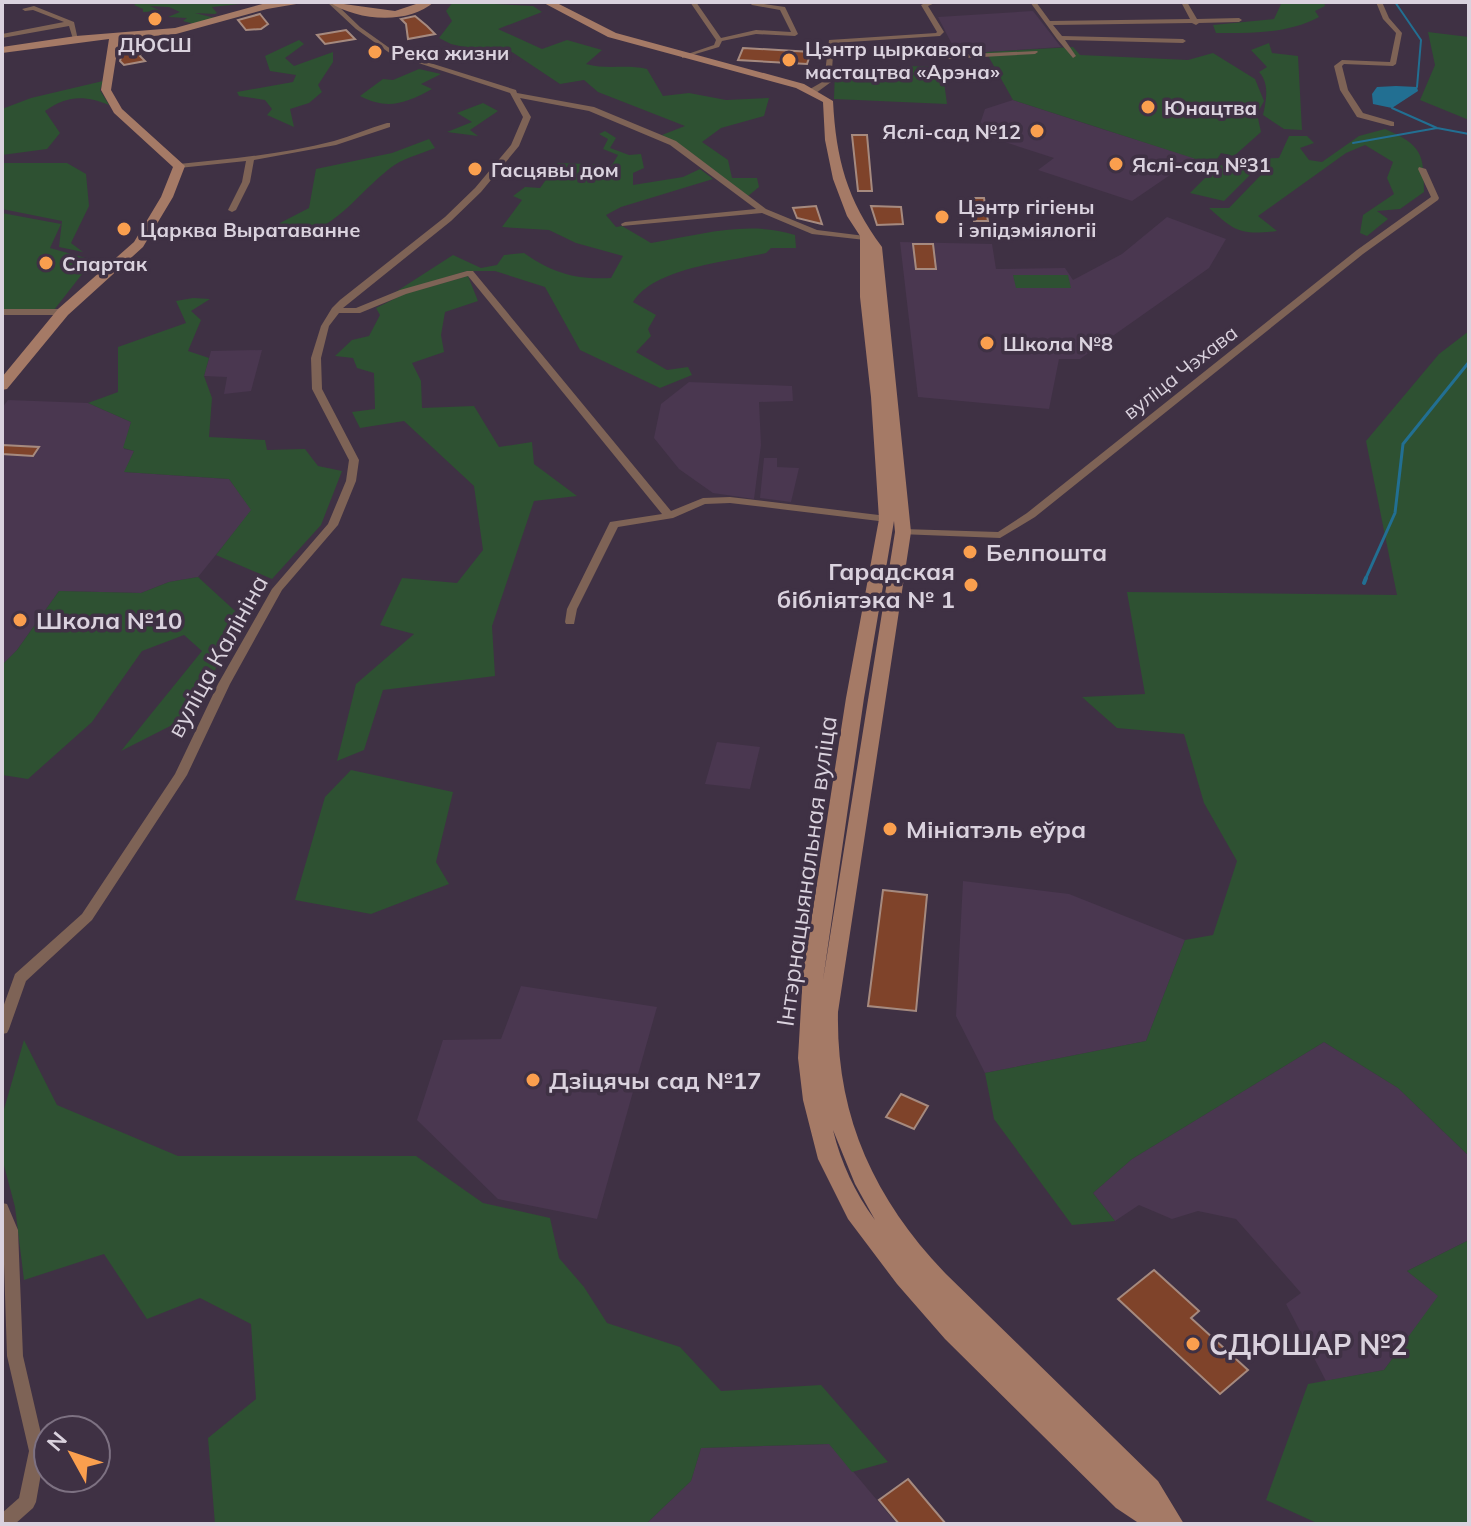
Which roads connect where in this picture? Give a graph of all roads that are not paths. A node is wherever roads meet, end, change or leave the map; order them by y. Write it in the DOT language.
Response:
graph roads {
  1 [pos="303,2"];
  2 [pos="332,2"];
  3 [pos="429,2"];
  4 [pos="547,2"];
  5 [pos="693,2"];
  6 [pos="934,2"];
  7 [pos="1033,2"];
  8 [pos="1184,2"];
  9 [pos="1379,2"];
  10 [pos="752,3"];
  11 [pos="25,9"];
  12 [pos="358,11"];
  13 [pos="348,19"];
  14 [pos="1239,20"];
  15 [pos="72,23"];
  16 [pos="1048,23"];
  17 [pos="1196,23"];
  18 [pos="358,28"];
  19 [pos="2,36"];
  20 [pos="114,37"];
  21 [pos="1059,38"];
  22 [pos="76,39"];
  23 [pos="719,40"];
  24 [pos="1183,41"];
  25 [pos="2,50"];
  26 [pos="1035,52"];
  27 [pos="1073,56"];
  28 [pos="684,57"];
  29 [pos="947,57"];
  30 [pos="813,91"];
  31 [pos="516,95"];
  32 [pos="1391,124"];
  33 [pos="387,125"];
  34 [pos="250,159"];
  35 [pos="179,166"];
  36 [pos="1422,169"];
  37 [pos="232,210"];
  38 [pos="763,211"];
  39 [pos="625,224"];
  40 [pos="865,238"];
  41 [pos="335,310"];
  42 [pos="2,312"];
  43 [pos="63,312"];
  44 [pos="2,386"];
  45 [pos="669,516"];
  46 [pos="892,527"];
  47 [pos="570,622"];
  48 [pos="2,1029"];
  49 [pos="824,1099"];
  50 [pos="2,1209"];
  51 [pos="2,1524"];
  52 [pos="1162,1524"];
  53 [pos="1171,1524"];
  1 -- 20 [label="main road"];
  2 -- 12 [label="main road"];
  2 -- 13 [label="street"];
  3 -- 12 [label="main road"];
  4 -- 28 [label="main road"];
  5 -- 23 [label="street"];
  6 -- 30 [label="street"];
  7 -- 16 [label="street"];
  8 -- 17 [label="street"];
  9 -- 32 [label="street"];
  10 -- 23 [label="street"];
  11 -- 15 [label="street"];
  12 -- 13 [label="main road"];
  12 -- 18 [label="street"];
  13 -- 18 [label="street"];
  14 -- 17 [label="street"];
  15 -- 19 [label="street"];
  15 -- 22 [label="street"];
  16 -- 17 [label="street"];
  16 -- 21 [label="street"];
  18 -- 31 [label="street"];
  20 -- 22 [label="main road"];
  20 -- 35 [label="main road"];
  21 -- 24 [label="street"];
  21 -- 27 [label="street"];
  22 -- 25 [label="main road"];
  23 -- 28 [label="street"];
  26 -- 29 [label="street"];
  28 -- 30 [label="main road"];
  30 -- 40 [label="main road, Інтэрнацыянальная вуліца"];
  31 -- 38 [label="street"];
  31 -- 41 [label="street, вуліца Калініна"];
  33 -- 34 [label="street"];
  34 -- 35 [label="street"];
  34 -- 37 [label="street"];
  35 -- 43 [label="main road"];
  36 -- 46 [label="street, вуліца Чэхава"];
  38 -- 39 [label="street"];
  38 -- 40 [label="street"];
  40 -- 46 [label="main road, Інтэрнацыянальная вуліца"];
  41 -- 45 [label="street"];
  41 -- 48 [label="street, вуліца Калініна"];
  42 -- 43 [label="street"];
  43 -- 44 [label="main road"];
  45 -- 46 [label="street"];
  45 -- 47 [label="street"];
  46 -- 49 [label="main road, Інтэрнацыянальная вуліца"];
  49 -- 52 [label="main road, Інтэрнацыянальная вуліца"];
  49 -- 53 [label="main road, Інтэрнацыянальная вуліца"];
  50 -- 51 [label="street"];
}
